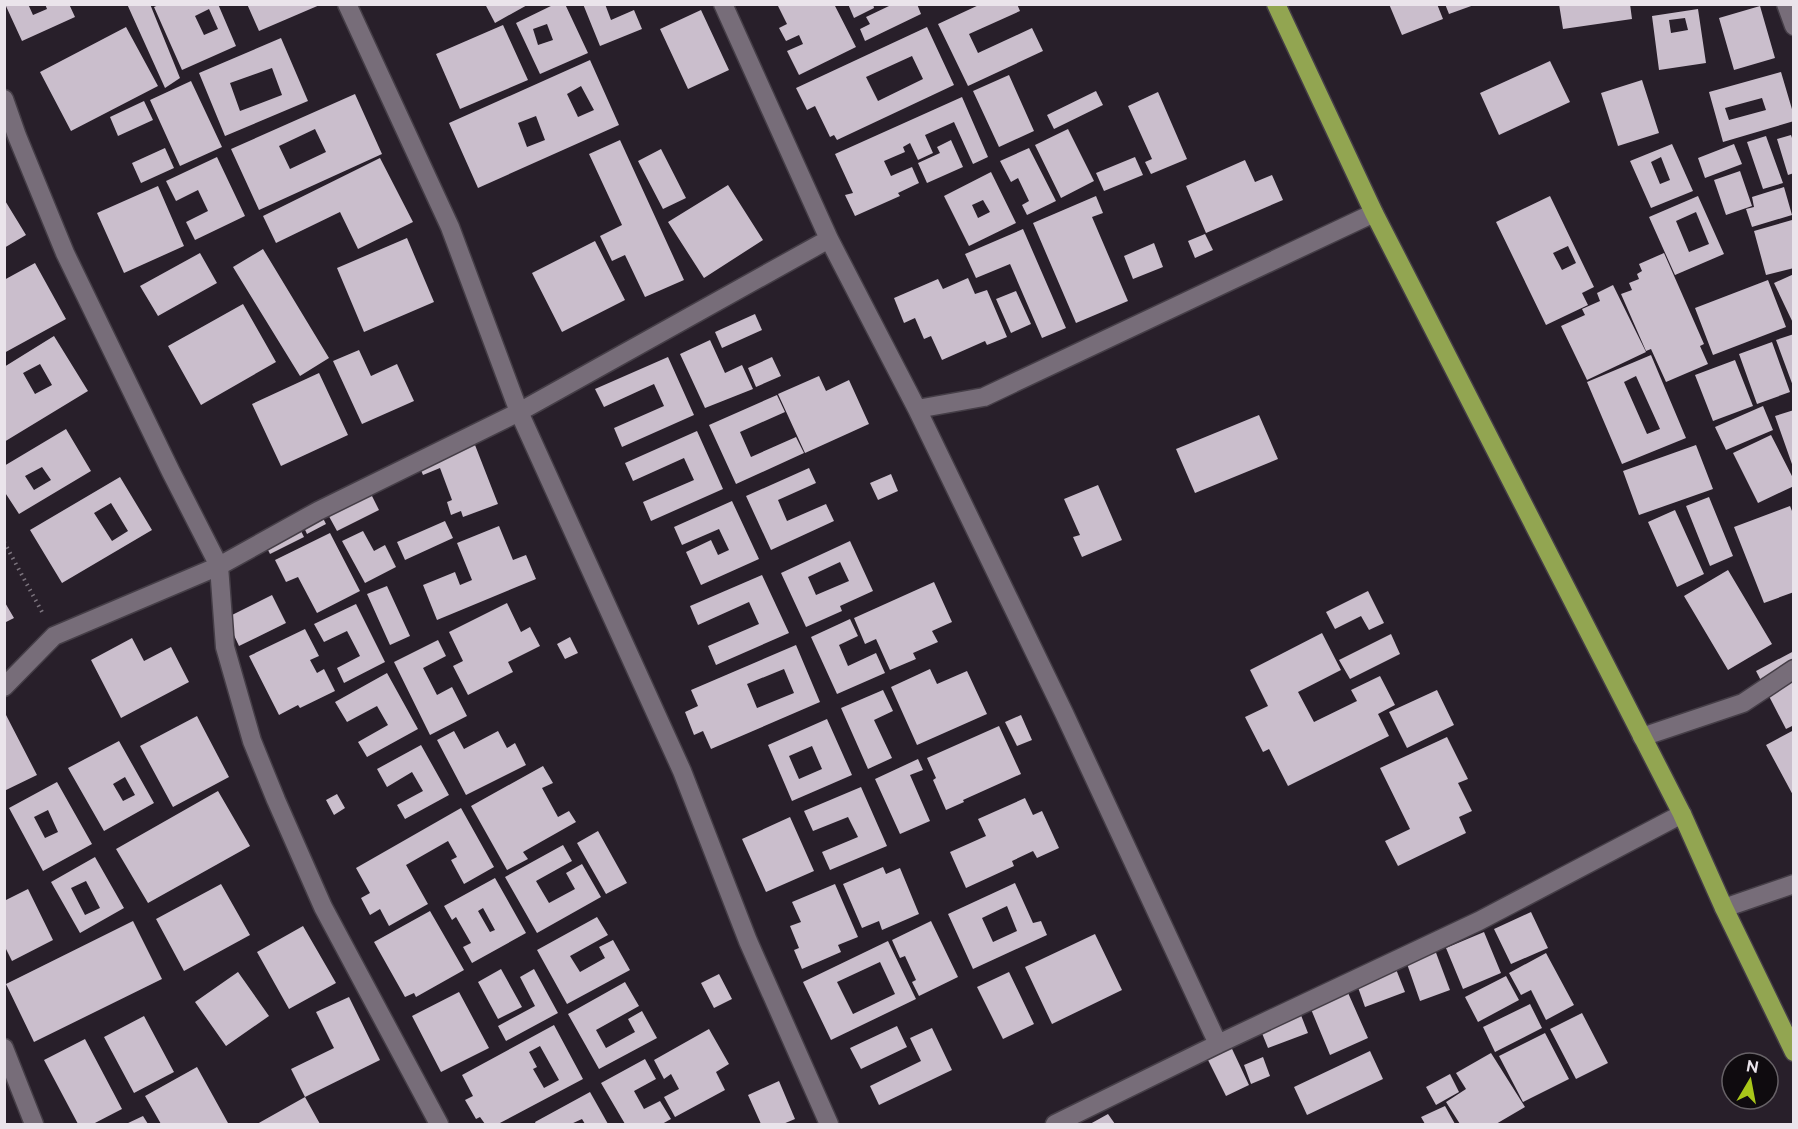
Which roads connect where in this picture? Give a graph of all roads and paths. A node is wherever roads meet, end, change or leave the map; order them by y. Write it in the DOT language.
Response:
graph roads {
  1 [pos="347,4"];
  2 [pos="723,4"];
  3 [pos="1276,4"];
  4 [pos="1786,4"];
  5 [pos="1794,26"];
  6 [pos="4,99"];
  7 [pos="1374,213"];
  8 [pos="829,239"];
  9 [pos="917,409"];
  10 [pos="519,412"];
  11 [pos="4,542"];
  12 [pos="219,566"];
  13 [pos="54,636"];
  14 [pos="1794,669"];
  15 [pos="4,687"];
  16 [pos="1642,737"];
  17 [pos="1682,814"];
  18 [pos="1794,884"];
  19 [pos="1724,908"];
  20 [pos="1218,1044"];
  21 [pos="4,1048"];
  22 [pos="1794,1052"];
  23 [pos="33,1125"];
  24 [pos="439,1125"];
  25 [pos="830,1125"];
  26 [pos="1055,1125"];
  1 -- 10 [label="street"];
  2 -- 8 [label="street"];
  3 -- 7 [label="highway"];
  4 -- 5 [label="street"];
  6 -- 12 [label="street"];
  7 -- 9 [label="street"];
  7 -- 16 [label="highway"];
  8 -- 9 [label="street"];
  8 -- 10 [label="street"];
  9 -- 20 [label="street"];
  10 -- 12 [label="street"];
  10 -- 25 [label="street"];
  11 -- 13 [label="path"];
  12 -- 13 [label="street"];
  12 -- 24 [label="street"];
  13 -- 15 [label="street"];
  14 -- 16 [label="street"];
  16 -- 17 [label="highway"];
  17 -- 19 [label="highway"];
  17 -- 20 [label="street"];
  18 -- 19 [label="street"];
  19 -- 22 [label="highway"];
  20 -- 26 [label="street"];
  21 -- 23 [label="street"];
}
